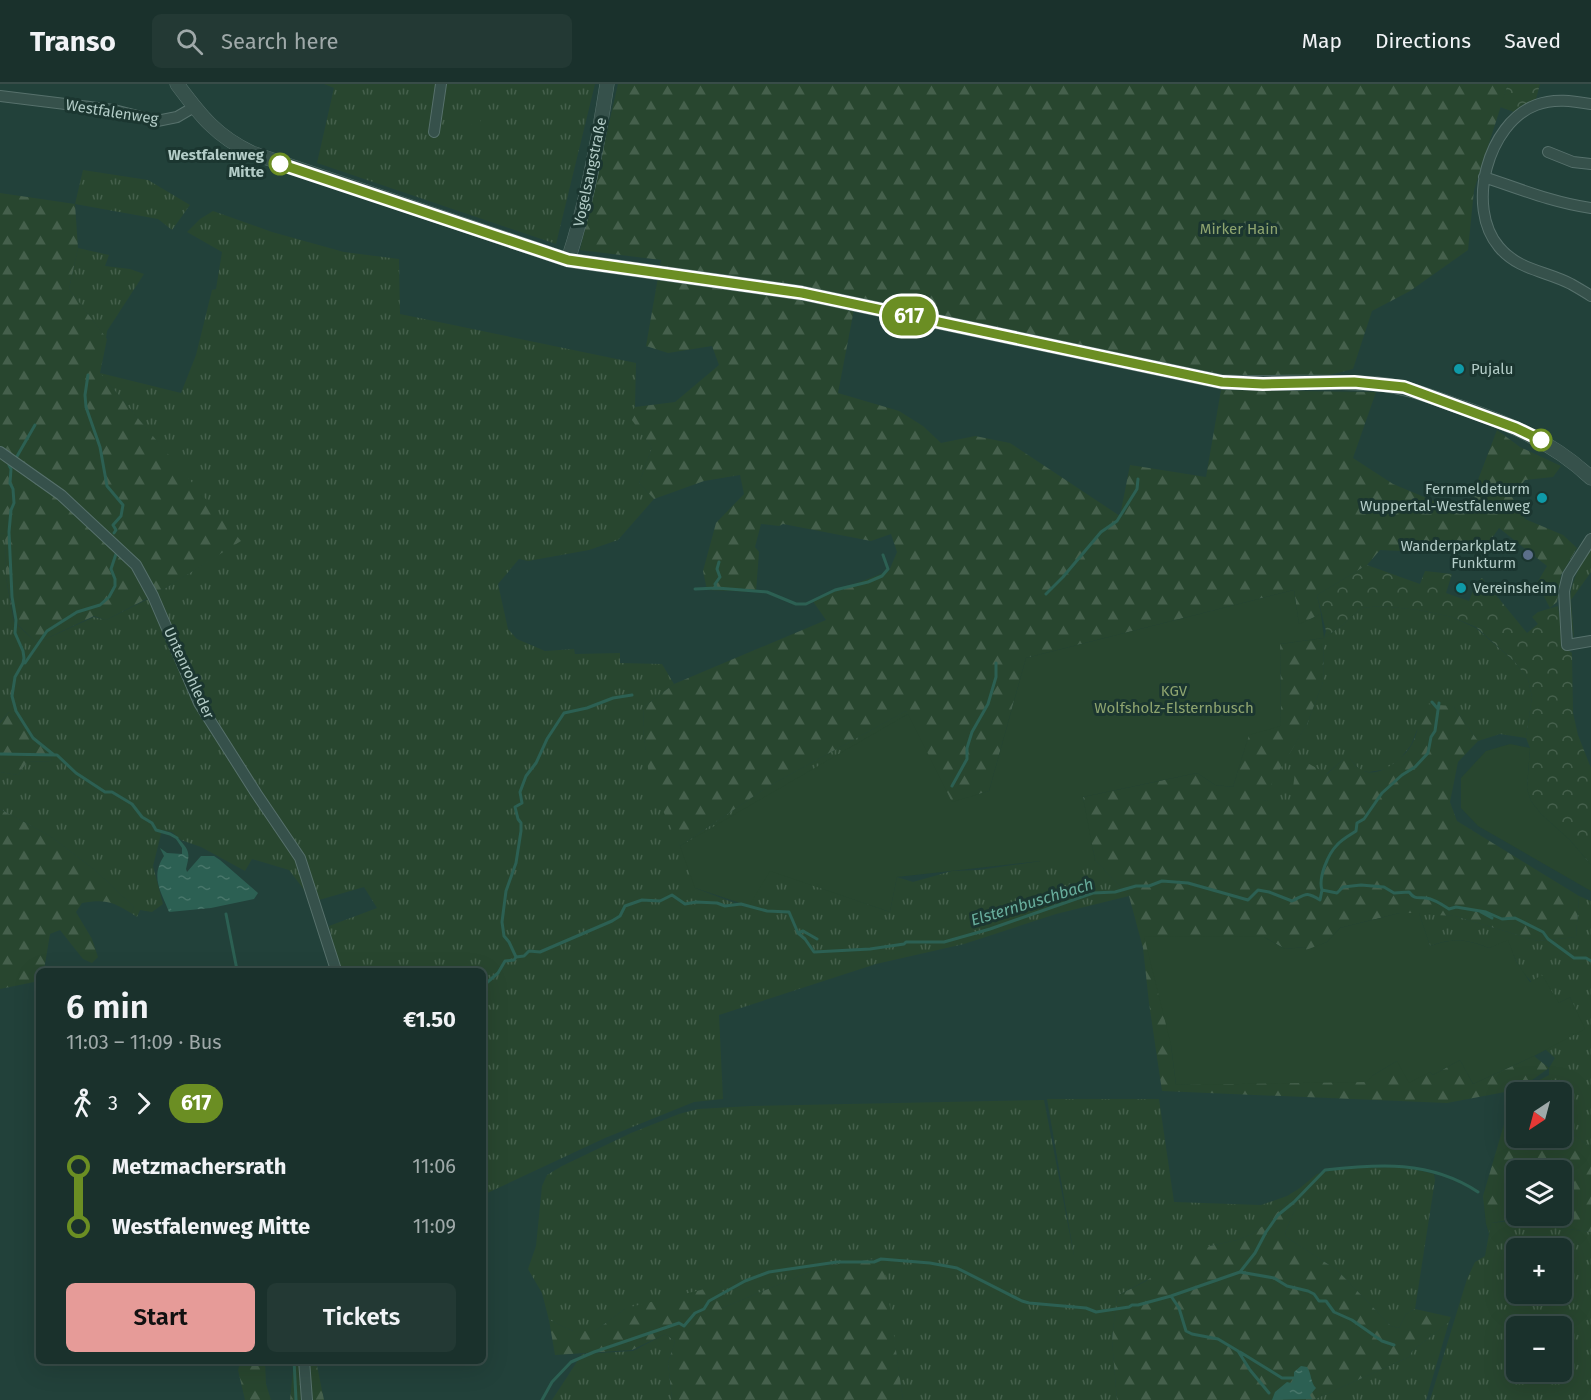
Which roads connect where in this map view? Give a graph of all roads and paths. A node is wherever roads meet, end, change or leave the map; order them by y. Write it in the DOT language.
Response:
graph roads {
  1 [pos="177,84"];
  2 [pos="441,84"];
  3 [pos="607,84"];
  4 [pos="0,96"];
  5 [pos="1591,104"];
  6 [pos="194,107"];
  7 [pos="434,132"];
  8 [pos="1548,152"];
  9 [pos="1591,164"];
  10 [pos="1484,177"];
  11 [pos="1591,208"];
  12 [pos="568,260"];
  13 [pos="1591,296"];
  14 [pos="0,452"];
  15 [pos="1591,478"];
  16 [pos="1591,539"];
  17 [pos="1591,641"];
  18 [pos="335,968"];
  19 [pos="304,1364"];
  20 [pos="307,1400"];
  1 -- 6 [label="street"];
  2 -- 7 [label="street"];
  3 -- 12 [label="street, Vogelsangstraße"];
  4 -- 6 [label="street, Westfalenweg"];
  5 -- 10 [label="street"];
  6 -- 12 [label="street"];
  8 -- 9 [label="street"];
  10 -- 11 [label="street"];
  10 -- 13 [label="street"];
  12 -- 15 [label="street"];
  14 -- 18 [label="street, Untenrohleder"];
  16 -- 17 [label="street"];
  19 -- 20 [label="street"];
}
